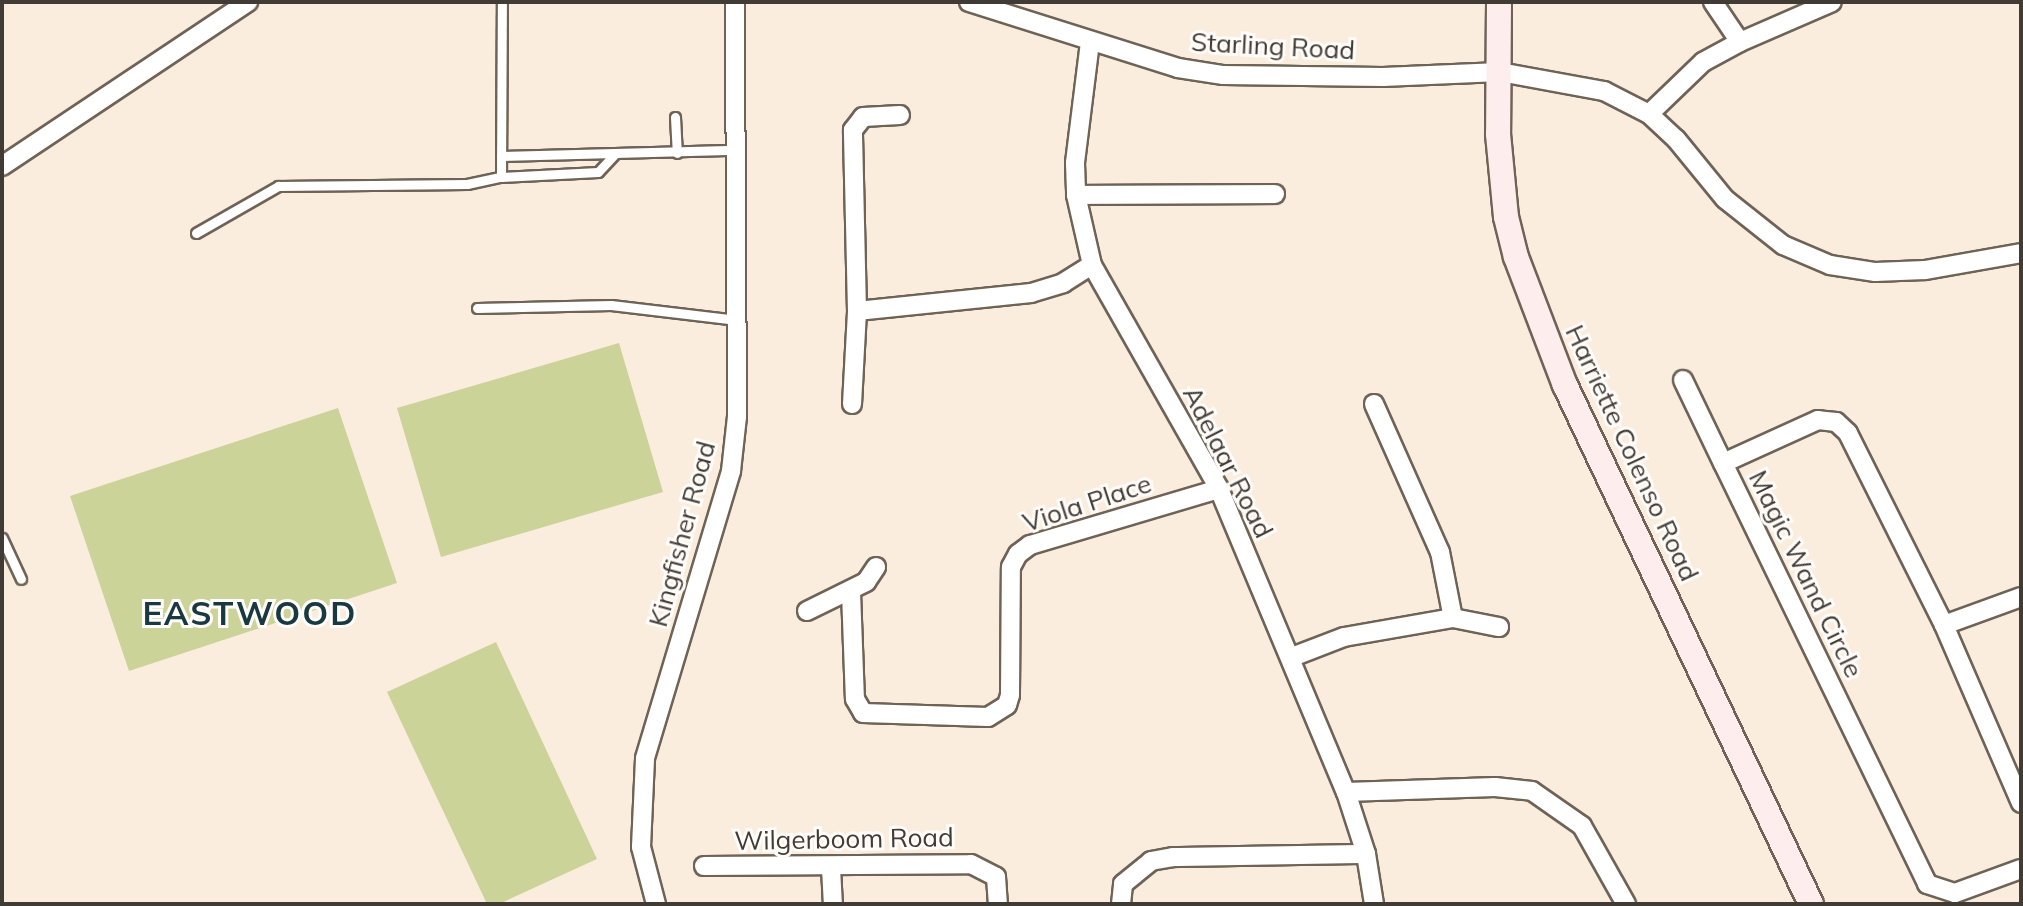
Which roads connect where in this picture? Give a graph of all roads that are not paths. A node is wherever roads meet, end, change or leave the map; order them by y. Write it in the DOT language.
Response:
graph roads {
  1 [pos="248,2"];
  2 [pos="502,2"];
  3 [pos="736,2"];
  4 [pos="969,2"];
  5 [pos="1499,2"];
  6 [pos="1713,2"];
  7 [pos="1832,2"];
  8 [pos="1090,42"];
  9 [pos="1740,42"];
  10 [pos="1500,72"];
  11 [pos="1649,114"];
  12 [pos="900,115"];
  13 [pos="675,117"];
  14 [pos="738,150"];
  15 [pos="677,153"];
  16 [pos="615,154"];
  17 [pos="501,156"];
  18 [pos="2,166"];
  19 [pos="501,177"];
  20 [pos="1275,194"];
  21 [pos="1076,195"];
  22 [pos="196,233"];
  23 [pos="2021,253"];
  24 [pos="1092,265"];
  25 [pos="477,308"];
  26 [pos="856,311"];
  27 [pos="739,320"];
  28 [pos="1683,380"];
  29 [pos="852,404"];
  30 [pos="1374,404"];
  31 [pos="1723,463"];
  32 [pos="1219,489"];
  33 [pos="2,538"];
  34 [pos="876,567"];
  35 [pos="21,579"];
  36 [pos="851,592"];
  37 [pos="2021,597"];
  38 [pos="807,611"];
  39 [pos="1454,618"];
  40 [pos="1944,625"];
  41 [pos="1499,627"];
  42 [pos="1292,657"];
  43 [pos="1346,792"];
  44 [pos="2021,803"];
  45 [pos="1366,854"];
  46 [pos="704,866"];
  47 [pos="831,868"];
  48 [pos="2021,869"];
  49 [pos="656,904"];
  50 [pos="833,904"];
  51 [pos="999,904"];
  52 [pos="1121,904"];
  53 [pos="1374,904"];
  54 [pos="1626,904"];
  55 [pos="1811,904"];
  1 -- 18 [label="street"];
  2 -- 17 [label="lane"];
  3 -- 14 [label="street, Kingfisher Road"];
  4 -- 8 [label="street, Starling Road"];
  5 -- 10 [label="street, Harriette Colenso Road"];
  6 -- 9 [label="street"];
  7 -- 9 [label="street"];
  8 -- 10 [label="street, Starling Road"];
  8 -- 21 [label="street, Adelaar Road"];
  9 -- 11 [label="street"];
  10 -- 11 [label="street, Starling Road"];
  10 -- 55 [label="street, Harriette Colenso Road"];
  11 -- 23 [label="street, Starling Road"];
  12 -- 26 [label="street"];
  13 -- 15 [label="lane"];
  14 -- 15 [label="lane"];
  14 -- 27 [label="street, Kingfisher Road"];
  15 -- 16 [label="lane"];
  16 -- 17 [label="lane"];
  16 -- 19 [label="lane"];
  17 -- 19 [label="lane"];
  19 -- 22 [label="lane"];
  20 -- 21 [label="street"];
  21 -- 24 [label="street, Adelaar Road"];
  24 -- 26 [label="street"];
  24 -- 32 [label="street, Adelaar Road"];
  25 -- 27 [label="lane"];
  26 -- 29 [label="street"];
  27 -- 49 [label="street, Kingfisher Road"];
  28 -- 31 [label="street"];
  30 -- 39 [label="street"];
  31 -- 40 [label="street, Magic Wand Circle"];
  31 -- 48 [label="street, Magic Wand Circle"];
  32 -- 36 [label="street, Viola Place"];
  32 -- 42 [label="street, Adelaar Road"];
  33 -- 35 [label="lane"];
  34 -- 36 [label="street"];
  36 -- 38 [label="street"];
  37 -- 40 [label="street"];
  39 -- 41 [label="street"];
  39 -- 42 [label="street"];
  40 -- 44 [label="street, Magic Wand Circle"];
  42 -- 43 [label="street, Adelaar Road"];
  43 -- 45 [label="street, Adelaar Road"];
  43 -- 54 [label="street"];
  45 -- 52 [label="street"];
  45 -- 53 [label="street, Adelaar Road"];
  46 -- 47 [label="street, Wilgerboom Road"];
  47 -- 50 [label="street"];
  47 -- 51 [label="street, Wilgerboom Road"];
}
